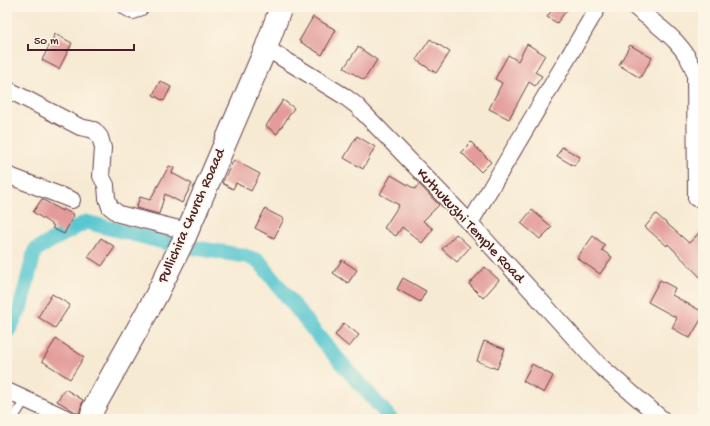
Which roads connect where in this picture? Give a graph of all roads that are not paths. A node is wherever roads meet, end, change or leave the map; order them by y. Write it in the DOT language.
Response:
graph roads {
  1 [pos="126,7"];
  2 [pos="141,7"];
  3 [pos="280,7"];
  4 [pos="598,7"];
  5 [pos="636,7"];
  6 [pos="266,48"];
  7 [pos="7,89"];
  8 [pos="7,175"];
  9 [pos="696,198"];
  10 [pos="72,200"];
  11 [pos="470,223"];
  12 [pos="187,231"];
  13 [pos="7,391"];
  14 [pos="25,400"];
  15 [pos="13,419"];
  16 [pos="68,419"];
  17 [pos="91,419"];
  18 [pos="662,419"];
  1 -- 2 [label="street"];
  3 -- 6 [label="main road, Pullichira Church Roaad"];
  4 -- 11 [label="street"];
  5 -- 9 [label="street"];
  6 -- 11 [label="street, Kuthukuzhi Temple Road"];
  6 -- 12 [label="main road, Pullichira Church Roaad"];
  7 -- 12 [label="street"];
  8 -- 10 [label="street"];
  11 -- 18 [label="street, Kuthukuzhi Temple Road"];
  12 -- 17 [label="main road, Pullichira Church Roaad"];
  13 -- 14 [label="street"];
  14 -- 15 [label="lane"];
  14 -- 16 [label="street"];
}
